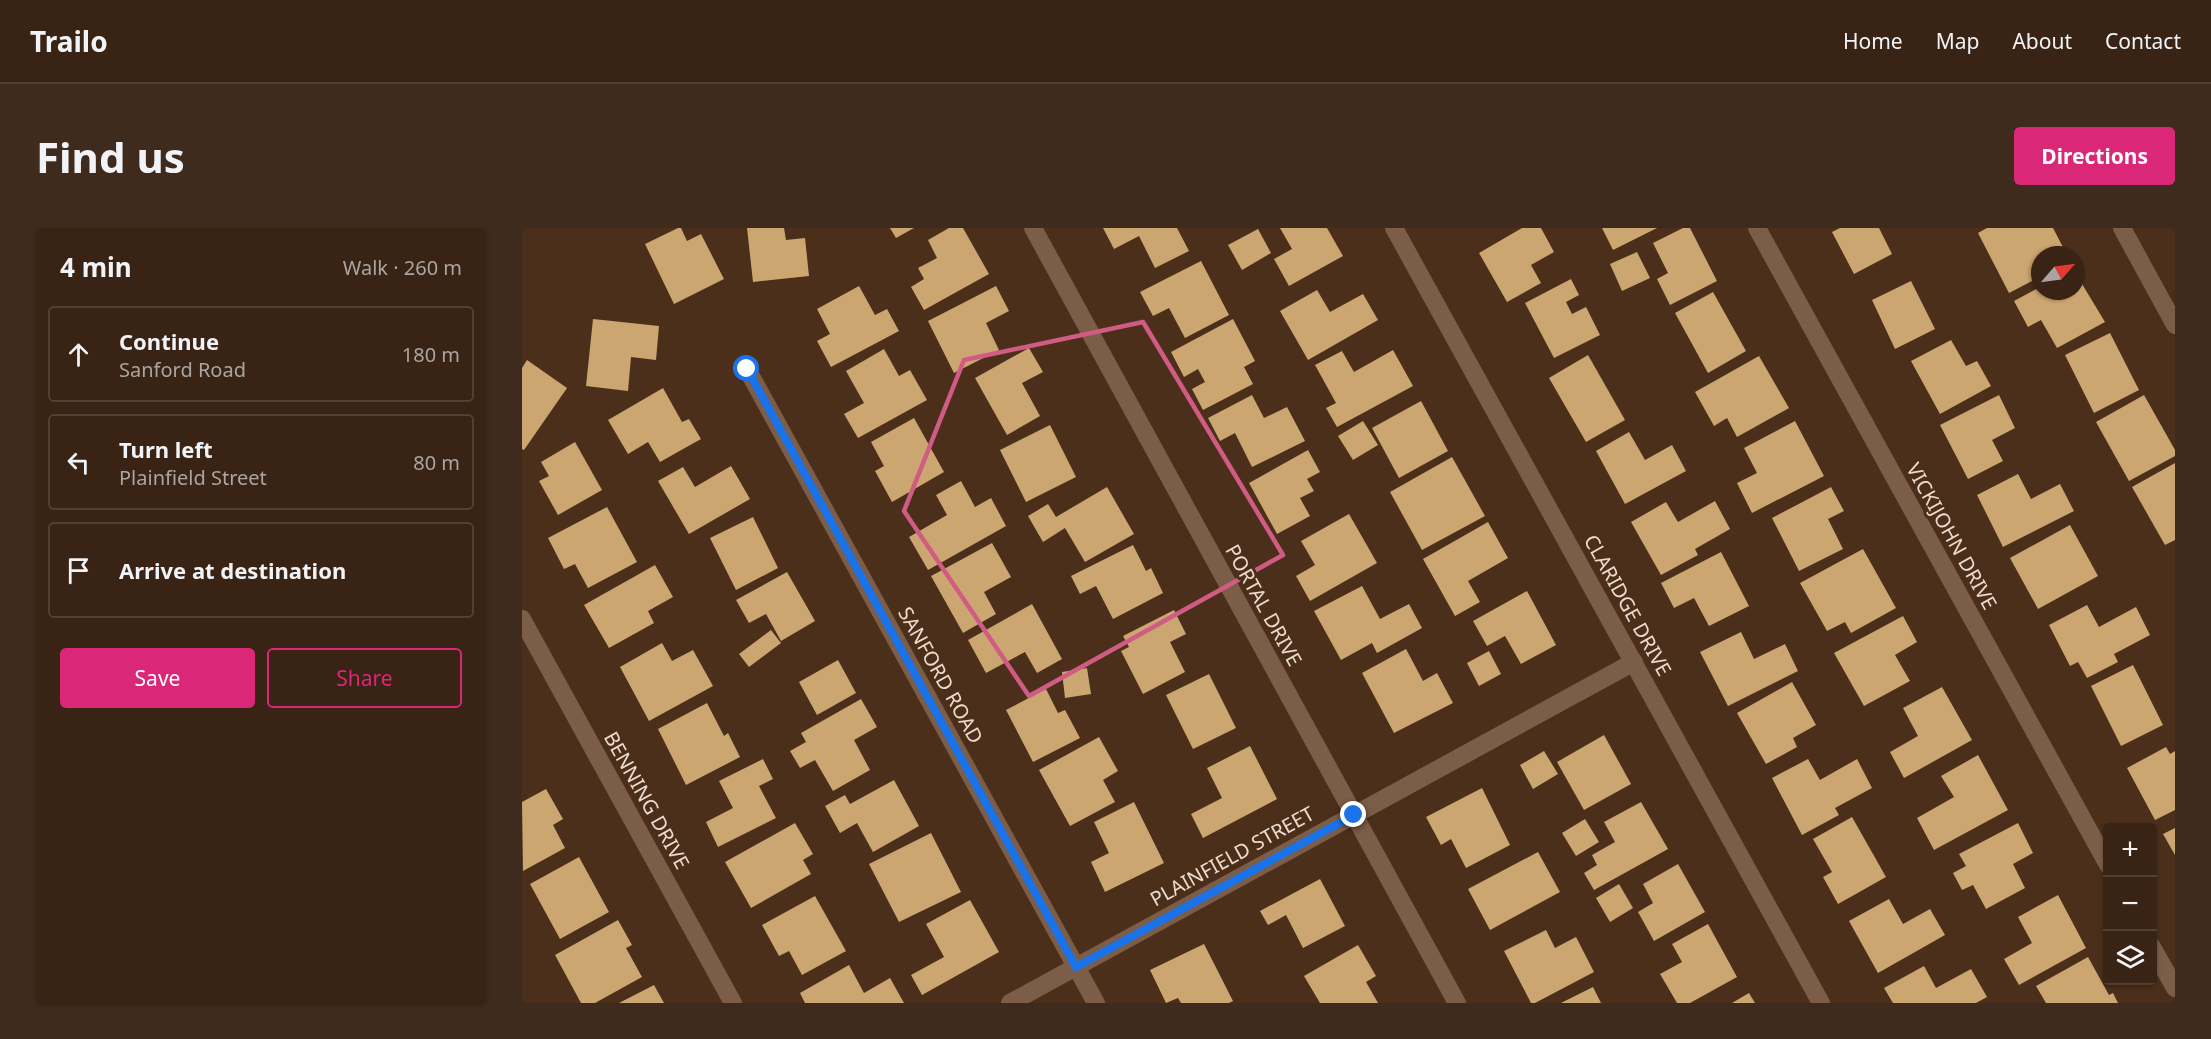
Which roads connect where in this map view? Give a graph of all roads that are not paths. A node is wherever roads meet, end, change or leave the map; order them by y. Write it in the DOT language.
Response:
graph roads {
  1 [pos="1033,228"];
  2 [pos="1394,228"];
  3 [pos="1758,228"];
  4 [pos="2122,228"];
  5 [pos="2175,326"];
  6 [pos="747,369"];
  7 [pos="522,619"];
  8 [pos="1634,662"];
  9 [pos="1354,815"];
  10 [pos="2103,856"];
  11 [pos="2157,956"];
  12 [pos="1076,967"];
  13 [pos="2175,988"];
  14 [pos="733,1003"];
  15 [pos="1010,1003"];
  16 [pos="1096,1003"];
  17 [pos="1457,1003"];
  18 [pos="1821,1003"];
  1 -- 9 [label="street, PORTAL DRIVE"];
  2 -- 8 [label="street, CLARIDGE DRIVE"];
  3 -- 10 [label="street, VICKIJOHN DRIVE"];
  4 -- 5 [label="street"];
  6 -- 12 [label="street, SANFORD ROAD"];
  7 -- 14 [label="street, BENNING DRIVE"];
  8 -- 9 [label="street, PLAINFIELD STREET"];
  8 -- 18 [label="street, CLARIDGE DRIVE"];
  9 -- 12 [label="street, PLAINFIELD STREET"];
  9 -- 17 [label="street, PORTAL DRIVE"];
  11 -- 13 [label="street"];
  12 -- 15 [label="street, PLAINFIELD STREET"];
  12 -- 16 [label="street, SANFORD ROAD"];
}
